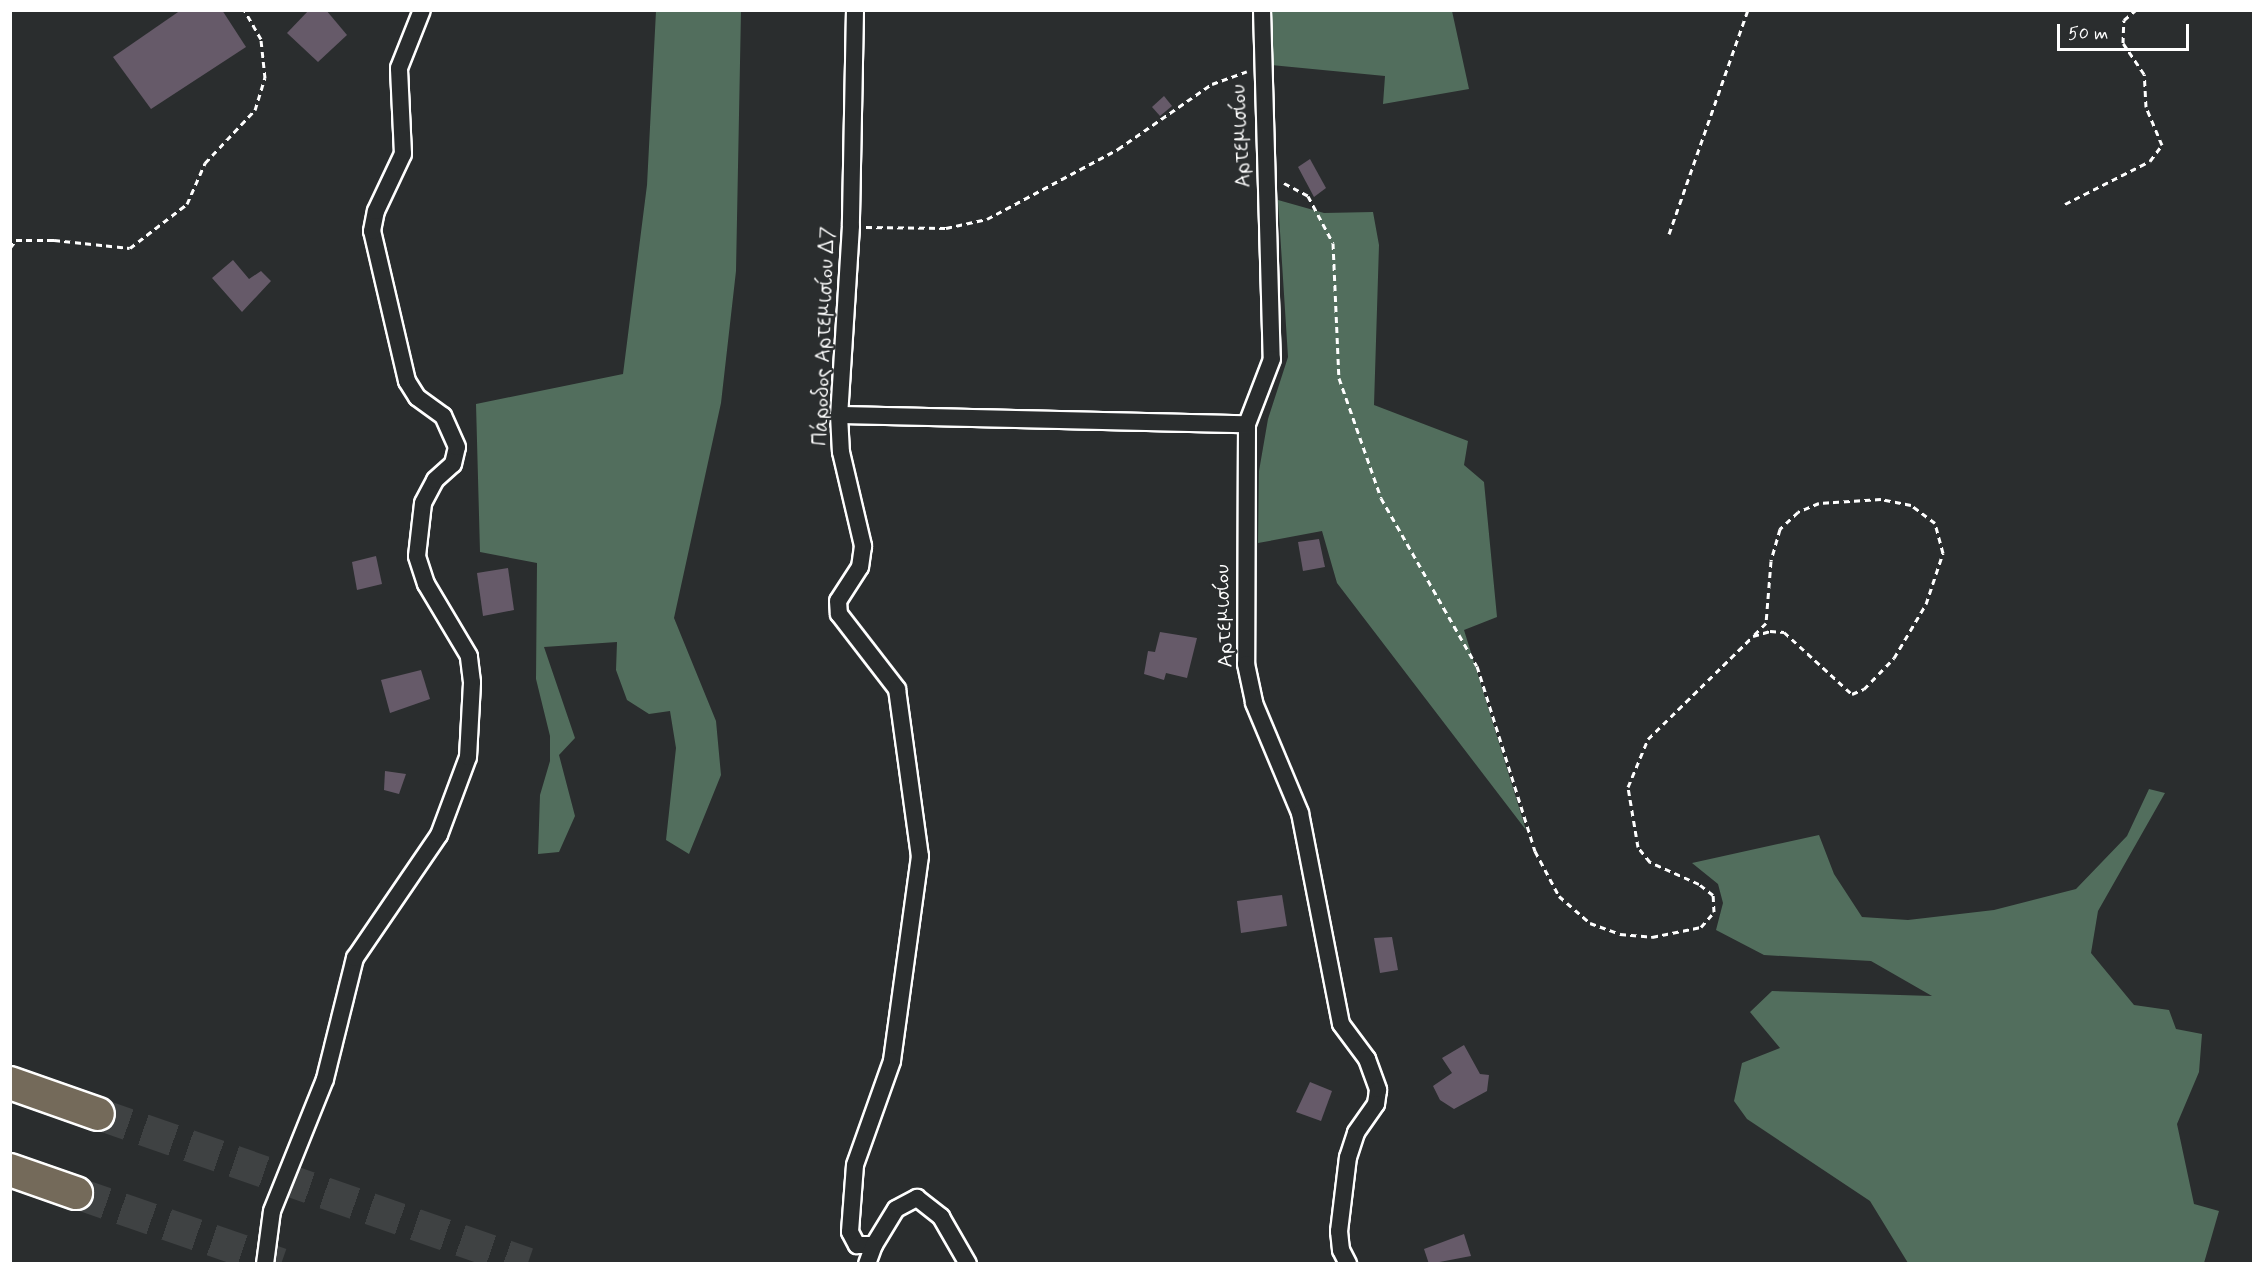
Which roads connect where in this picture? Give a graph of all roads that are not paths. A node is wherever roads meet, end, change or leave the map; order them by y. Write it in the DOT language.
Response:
graph roads {
  1 [pos="422,10"];
  2 [pos="855,10"];
  3 [pos="1263,10"];
  4 [pos="839,415"];
  5 [pos="1247,424"];
  6 [pos="10,1083"];
  7 [pos="98,1114"];
  8 [pos="17,1172"];
  9 [pos="76,1193"];
  10 [pos="874,1245"];
  11 [pos="1343,1262"];
  12 [pos="265,1263"];
  13 [pos="867,1263"];
  14 [pos="968,1263"];
  1 -- 12 [label="street"];
  2 -- 4 [label="street, Πάροδος Αρτεμισίου Δ7"];
  3 -- 5 [label="street, Αρτεμισίου"];
  4 -- 5 [label="street"];
  4 -- 10 [label="street, Πάροδος Αρτεμισίου Δ7"];
  5 -- 11 [label="street, Αρτεμισίου"];
  6 -- 7 [label="highway"];
  8 -- 9 [label="highway"];
  10 -- 13 [label="street"];
  10 -- 14 [label="street"];
}
